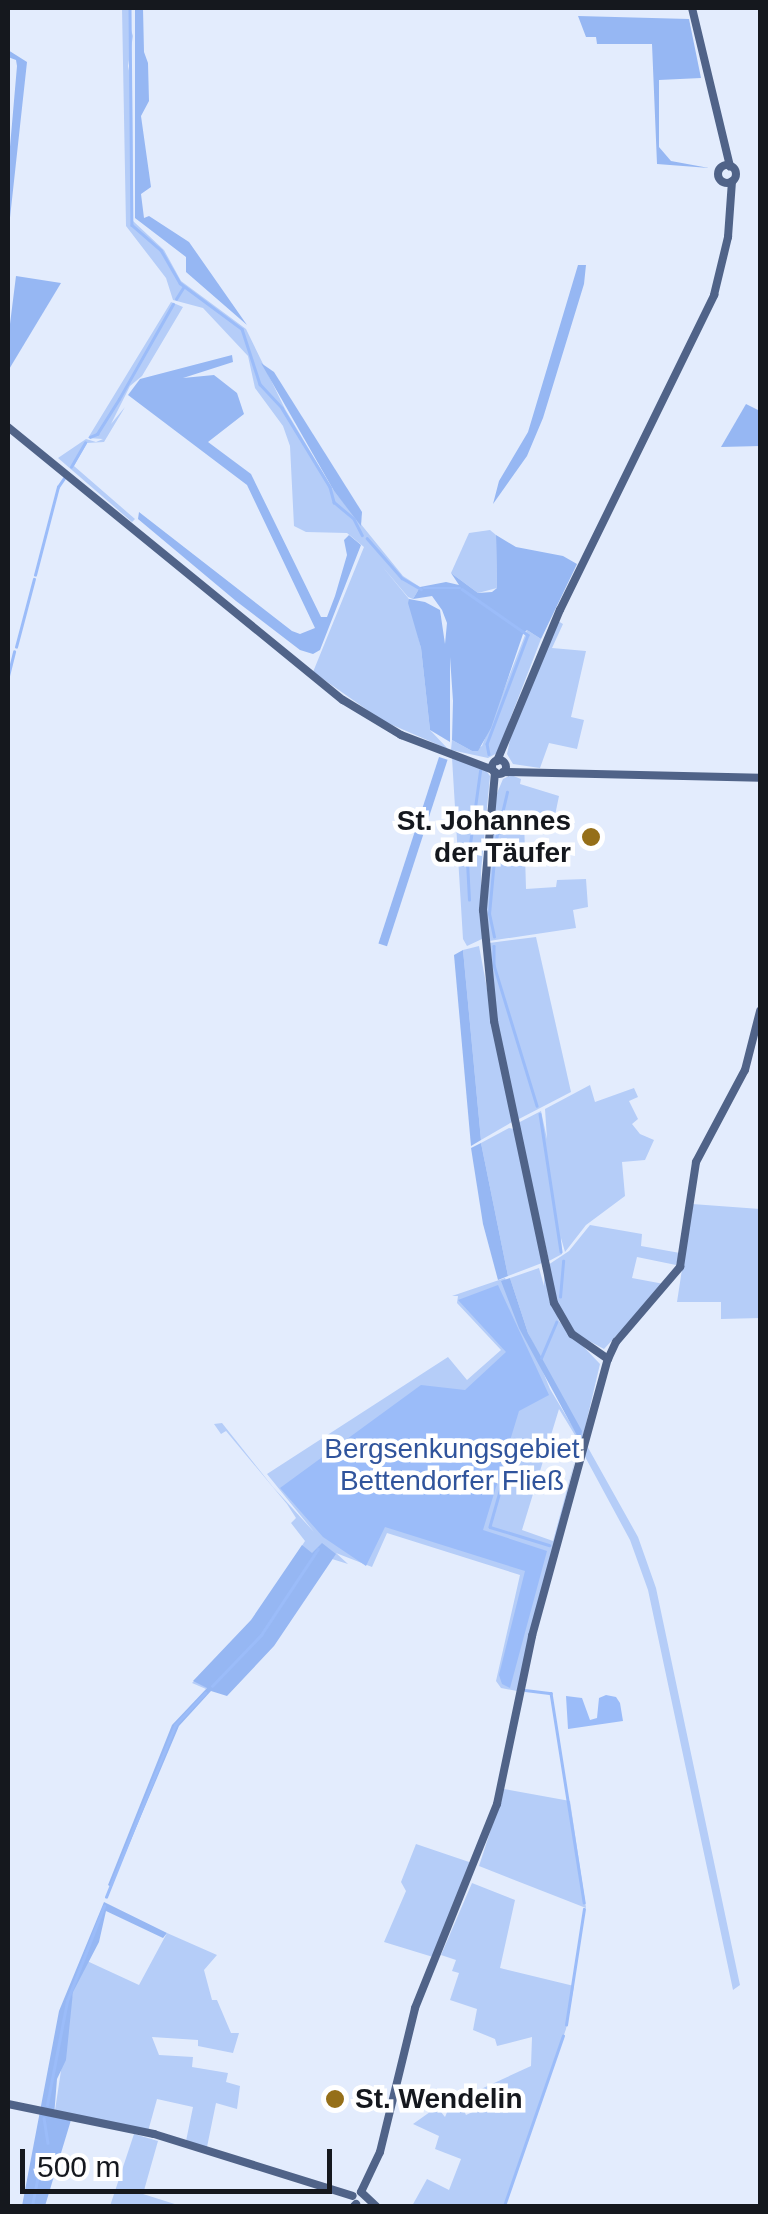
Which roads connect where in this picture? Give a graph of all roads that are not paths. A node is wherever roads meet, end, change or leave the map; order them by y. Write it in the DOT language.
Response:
graph roads {
  1 [pos="692,8"];
  2 [pos="727,166"];
  3 [pos="728,182"];
  4 [pos="8,428"];
  5 [pos="499,767"];
  6 [pos="760,776"];
  7 [pos="760,1010"];
  8 [pos="608,1359"];
  9 [pos="8,2104"];
  10 [pos="358,2200"];
  11 [pos="376,2206"];
  1 -- 2 [label="main road"];
  2 -- 3 [label="main road"];
  2 -- 3 [label="main road"];
  3 -- 5 [label="main road"];
  4 -- 5 [label="main road"];
  5 -- 6 [label="main road"];
  5 -- 8 [label="main road"];
  7 -- 8 [label="main road"];
  8 -- 10 [label="main road"];
  9 -- 10 [label="main road"];
  10 -- 11 [label="main road"];
}
